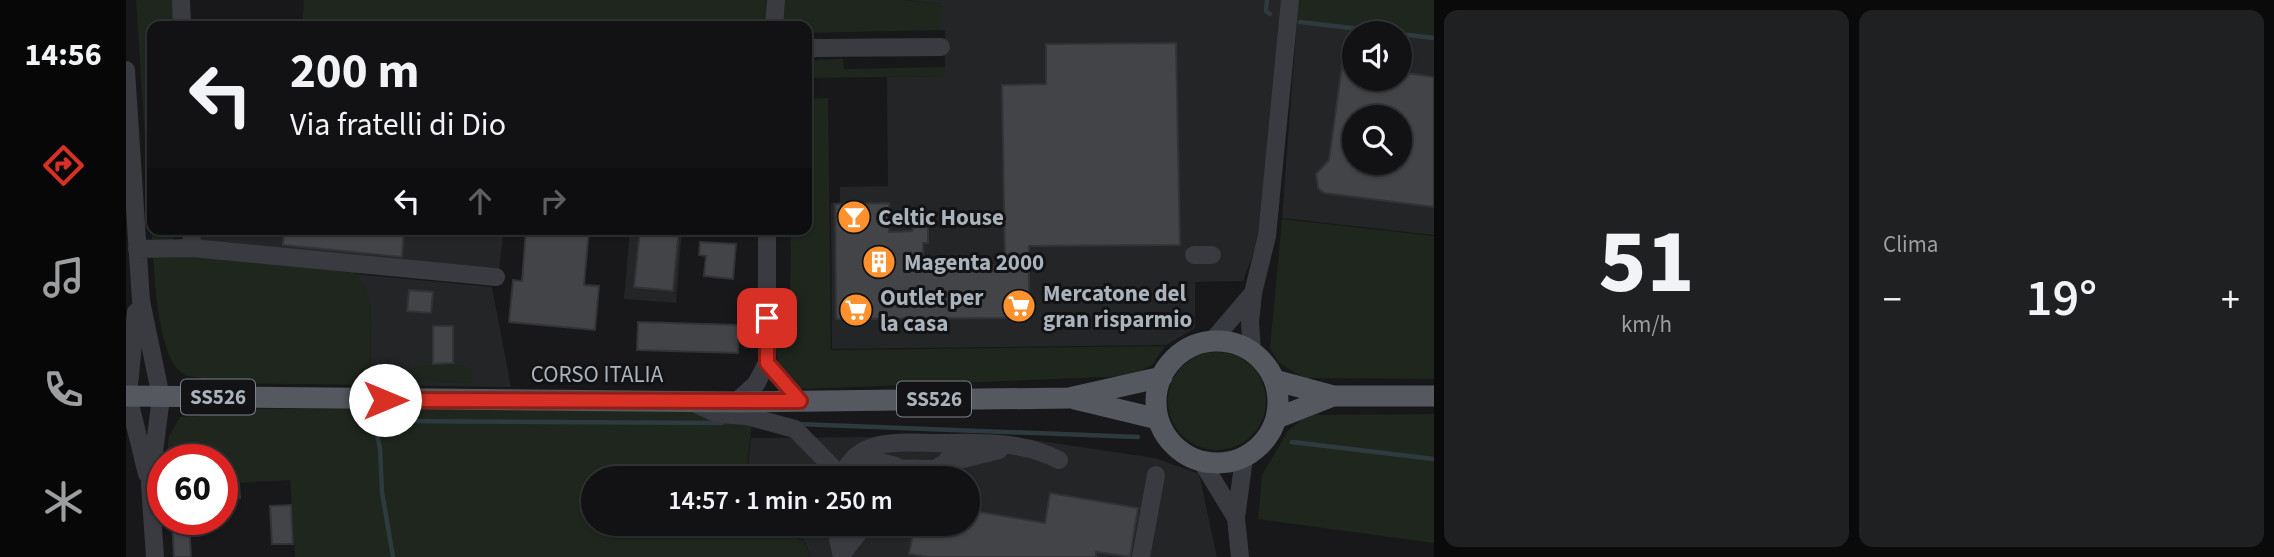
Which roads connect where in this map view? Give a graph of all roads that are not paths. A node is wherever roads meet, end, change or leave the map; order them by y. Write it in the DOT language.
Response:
graph roads {
  1 [pos="181,0"];
  2 [pos="776,0"];
  3 [pos="1290,0"];
  4 [pos="182,21"];
  5 [pos="774,21"];
  6 [pos="941,47"];
  7 [pos="812,48"];
  8 [pos="126,70"];
  9 [pos="191,235"];
  10 [pos="767,235"];
  11 [pos="137,248"];
  12 [pos="192,248"];
  13 [pos="139,273"];
  14 [pos="496,277"];
  15 [pos="1252,293"];
  16 [pos="1212,341"];
  17 [pos="1252,352"];
  18 [pos="767,363"];
  19 [pos="1162,377"];
  20 [pos="1275,380"];
  21 [pos="127,396"];
  22 [pos="1434,396"];
  23 [pos="161,397"];
  24 [pos="1333,397"];
  25 [pos="1069,398"];
  26 [pos="688,400"];
  27 [pos="736,401"];
  28 [pos="800,401"];
  29 [pos="1277,418"];
  30 [pos="1158,419"];
  31 [pos="946,443"];
  32 [pos="155,444"];
  33 [pos="999,450"];
  34 [pos="1244,458"];
  35 [pos="1059,460"];
  36 [pos="1202,462"];
  37 [pos="831,466"];
  38 [pos="849,466"];
  39 [pos="873,466"];
  40 [pos="895,466"];
  41 [pos="927,466"];
  42 [pos="939,466"];
  43 [pos="147,473"];
  44 [pos="1156,475"];
  45 [pos="1236,518"];
  46 [pos="153,535"];
  47 [pos="838,536"];
  48 [pos="856,536"];
  49 [pos="842,556"];
  50 [pos="155,557"];
  51 [pos="1141,557"];
  52 [pos="1240,557"];
  1 -- 4 [label="street"];
  2 -- 5 [label="street"];
  3 -- 15 [label="street"];
  6 -- 7 [label="street"];
  8 -- 11 [label="street"];
  9 -- 12 [label="street"];
  10 -- 18 [label="street"];
  11 -- 12 [label="street"];
  11 -- 13 [label="street"];
  12 -- 14 [label="street"];
  13 -- 21 [label="street"];
  13 -- 23 [label="street"];
  15 -- 16 [label="street"];
  15 -- 17 [label="street"];
  16 -- 17 [label="main road"];
  16 -- 19 [label="main road"];
  17 -- 20 [label="main road"];
  18 -- 27 [label="street"];
  18 -- 28 [label="street"];
  19 -- 25 [label="main road, CORSO ITALIA / SS526"];
  19 -- 30 [label="main road"];
  20 -- 24 [label="main road"];
  20 -- 29 [label="main road"];
  21 -- 23 [label="main road, CORSO ITALIA / SS526"];
  21 -- 43 [label="street"];
  22 -- 24 [label="main road"];
  23 -- 26 [label="main road, CORSO ITALIA / SS526"];
  23 -- 32 [label="street"];
  24 -- 29 [label="main road"];
  25 -- 28 [label="main road, CORSO ITALIA / SS526"];
  25 -- 30 [label="main road, CORSO ITALIA / SS526"];
  26 -- 27 [label="main road, CORSO ITALIA / SS526"];
  26 -- 37 [label="street"];
  27 -- 28 [label="main road, CORSO ITALIA / SS526"];
  29 -- 34 [label="main road"];
  30 -- 36 [label="main road"];
  31 -- 35 [label="street"];
  31 -- 38 [label="street"];
  31 -- 41 [label="street"];
  33 -- 42 [label="street"];
  34 -- 36 [label="main road"];
  34 -- 45 [label="street"];
  36 -- 45 [label="street"];
  39 -- 40 [label="street"];
  44 -- 51 [label="street"];
  45 -- 52 [label="street"];
  46 -- 50 [label="street"];
  47 -- 49 [label="street"];
  48 -- 49 [label="street"];
}
